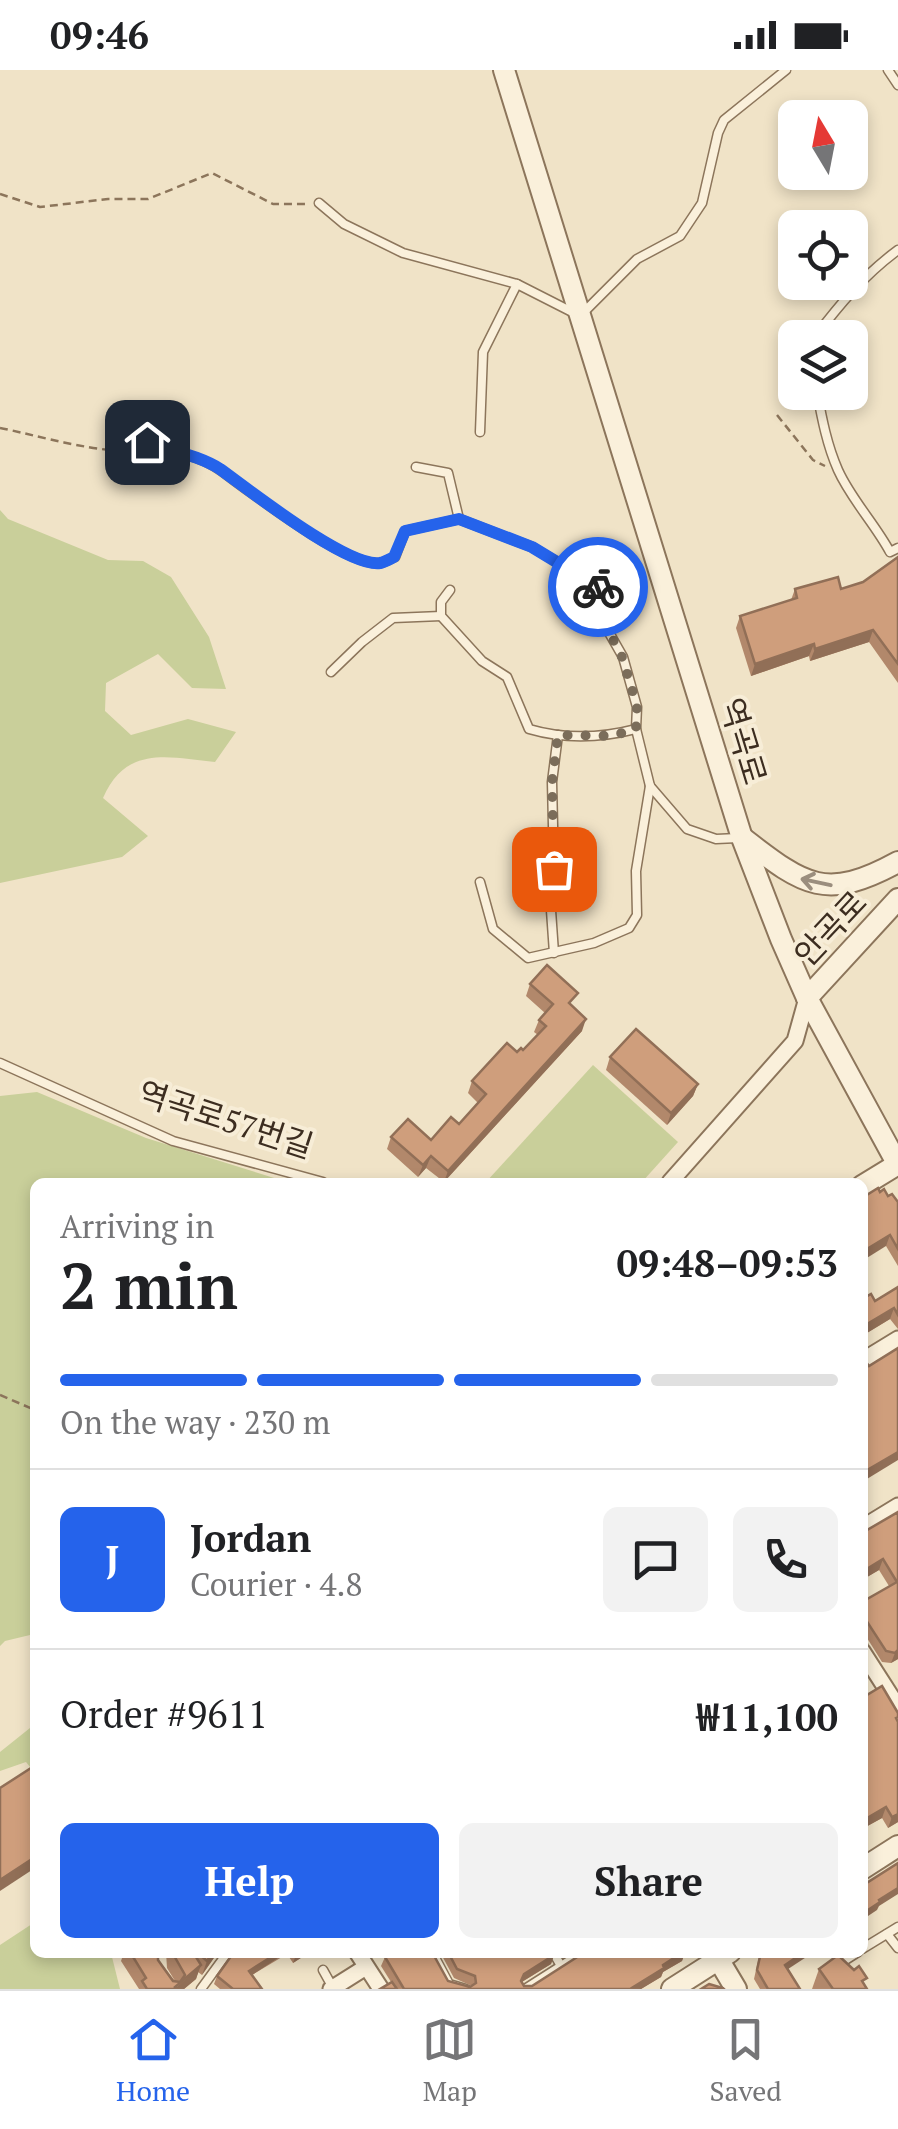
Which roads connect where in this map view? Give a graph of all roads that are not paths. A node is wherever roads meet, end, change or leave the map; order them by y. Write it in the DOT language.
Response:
graph roads {
  1 [pos="504,70"];
  2 [pos="786,70"];
  3 [pos="888,70"];
  4 [pos="898,86"];
  5 [pos="319,204"];
  6 [pos="898,250"];
  7 [pos="517,284"];
  8 [pos="580,316"];
  9 [pos="827,320"];
  10 [pos="821,410"];
  11 [pos="480,432"];
  12 [pos="147,442"];
  13 [pos="416,467"];
  14 [pos="459,519"];
  15 [pos="898,548"];
  16 [pos="450,590"];
  17 [pos="440,616"];
  18 [pos="331,672"];
  19 [pos="636,729"];
  20 [pos="558,735"];
  21 [pos="650,786"];
  22 [pos="742,838"];
  23 [pos="898,862"];
  24 [pos="480,882"];
  25 [pos="898,899"];
  26 [pos="554,953"];
  27 [pos="807,998"];
  28 [pos="0,1064"];
  29 [pos="898,1164"];
  30 [pos="309,1178"];
  31 [pos="674,1178"];
  32 [pos="868,1182"];
  33 [pos="898,1339"];
  34 [pos="868,1357"];
  35 [pos="898,1506"];
  36 [pos="868,1523"];
  37 [pos="868,1659"];
  38 [pos="898,1670"];
  39 [pos="881,1680"];
  40 [pos="898,1707"];
  41 [pos="898,1846"];
  42 [pos="868,1865"];
  43 [pos="898,1927"];
  44 [pos="887,1934"];
  45 [pos="868,1946"];
  46 [pos="898,1948"];
  47 [pos="224,1958"];
  48 [pos="364,1958"];
  49 [pos="365,1958"];
  50 [pos="435,1958"];
  51 [pos="556,1958"];
  52 [pos="574,1958"];
  53 [pos="716,1958"];
  54 [pos="721,1958"];
  55 [pos="849,1958"];
  56 [pos="561,1966"];
  57 [pos="323,1970"];
  58 [pos="842,1978"];
  59 [pos="332,1988"];
  60 [pos="202,1989"];
  61 [pos="380,1989"];
  62 [pos="466,1989"];
  63 [pos="525,1989"];
  64 [pos="672,1989"];
  65 [pos="736,1989"];
  1 -- 8 [label="street, 역곡로"];
  2 -- 8 [label="lane"];
  3 -- 4 [label="lane"];
  5 -- 7 [label="lane"];
  6 -- 9 [label="lane"];
  7 -- 8 [label="lane"];
  7 -- 11 [label="lane"];
  8 -- 22 [label="street, 역곡로"];
  10 -- 15 [label="lane"];
  12 -- 14 [label="lane"];
  13 -- 14 [label="lane"];
  14 -- 19 [label="lane"];
  16 -- 17 [label="lane"];
  17 -- 18 [label="lane"];
  17 -- 20 [label="lane"];
  19 -- 20 [label="lane"];
  19 -- 21 [label="lane"];
  20 -- 26 [label="lane"];
  21 -- 22 [label="lane"];
  21 -- 26 [label="lane"];
  23 -- 22 [label="street, one-way"];
  22 -- 27 [label="street, 역곡로"];
  24 -- 26 [label="lane"];
  25 -- 27 [label="street, 안곡로"];
  27 -- 29 [label="street, 역곡로"];
  27 -- 31 [label="street"];
  28 -- 30 [label="lane, 역곡로57번길"];
  29 -- 32 [label="street"];
  33 -- 34 [label="street"];
  35 -- 36 [label="street"];
  37 -- 39 [label="street"];
  38 -- 39 [label="street"];
  39 -- 40 [label="street"];
  41 -- 42 [label="street"];
  43 -- 44 [label="lane"];
  44 -- 45 [label="lane"];
  44 -- 46 [label="lane"];
  47 -- 60 [label="lane"];
  48 -- 59 [label="street"];
  49 -- 61 [label="street"];
  50 -- 62 [label="lane"];
  51 -- 56 [label="lane"];
  52 -- 56 [label="lane"];
  53 -- 64 [label="street"];
  54 -- 65 [label="street"];
  55 -- 58 [label="lane"];
  56 -- 63 [label="lane"];
  57 -- 59 [label="lane"];
}
